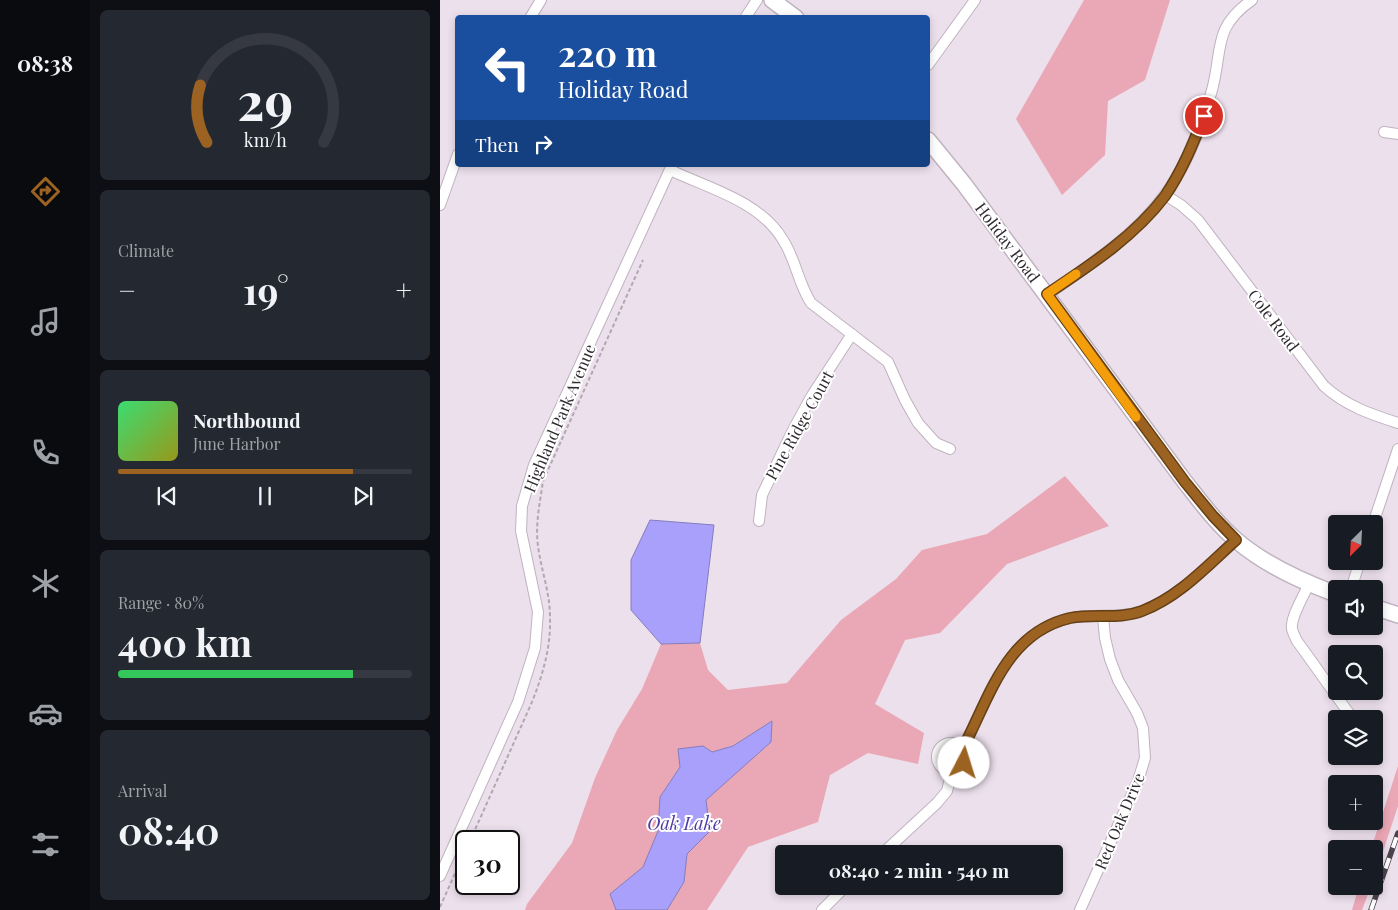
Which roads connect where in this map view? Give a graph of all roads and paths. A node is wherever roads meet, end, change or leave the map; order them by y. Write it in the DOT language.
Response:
graph roads {
  1 [pos="541,0"];
  2 [pos="757,0"];
  3 [pos="772,0"];
  4 [pos="975,0"];
  5 [pos="1252,0"];
  6 [pos="532,15"];
  7 [pos="748,15"];
  8 [pos="792,15"];
  9 [pos="930,61"];
  10 [pos="1384,132"];
  11 [pos="1398,134"];
  12 [pos="930,142"];
  13 [pos="455,162"];
  14 [pos="671,168"];
  15 [pos="1165,195"];
  16 [pos="440,205"];
  17 [pos="643,260"];
  18 [pos="1047,294"];
  19 [pos="852,334"];
  20 [pos="1398,423"];
  21 [pos="1398,449"];
  22 [pos="950,450"];
  23 [pos="1376,515"];
  24 [pos="759,521"];
  25 [pos="1236,540"];
  26 [pos="1309,584"];
  27 [pos="1328,591"];
  28 [pos="1383,610"];
  29 [pos="1398,615"];
  30 [pos="1103,616"];
  31 [pos="1347,710"];
  32 [pos="961,748"];
  33 [pos="952,771"];
  34 [pos="475,830"];
  35 [pos="892,845"];
  36 [pos="455,874"];
  37 [pos="440,876"];
  38 [pos="837,895"];
  39 [pos="440,907"];
  40 [pos="822,910"];
  41 [pos="1080,910"];
  1 -- 6 [label="street"];
  2 -- 7 [label="street"];
  3 -- 8 [label="street"];
  4 -- 9 [label="street"];
  5 -- 15 [label="street"];
  10 -- 11 [label="street"];
  12 -- 18 [label="street, Holiday Road"];
  13 -- 16 [label="street"];
  14 -- 19 [label="street"];
  14 -- 37 [label="street, Highland Park Avenue"];
  15 -- 18 [label="street"];
  15 -- 20 [label="street, Cole Road"];
  17 -- 34 [label="path"];
  18 -- 25 [label="street, Holiday Road"];
  19 -- 22 [label="street"];
  19 -- 24 [label="street, Pine Ridge Court"];
  21 -- 23 [label="street"];
  25 -- 26 [label="street, Holiday Road"];
  25 -- 30 [label="street"];
  26 -- 27 [label="street, Holiday Road"];
  26 -- 31 [label="street"];
  28 -- 29 [label="street"];
  30 -- 32 [label="street"];
  30 -- 41 [label="street, Red Oak Drive"];
  32 -- 33 [label="street"];
  32 -- 33 [label="street"];
  33 -- 35 [label="street"];
  36 -- 39 [label="path"];
  38 -- 40 [label="street"];
}
